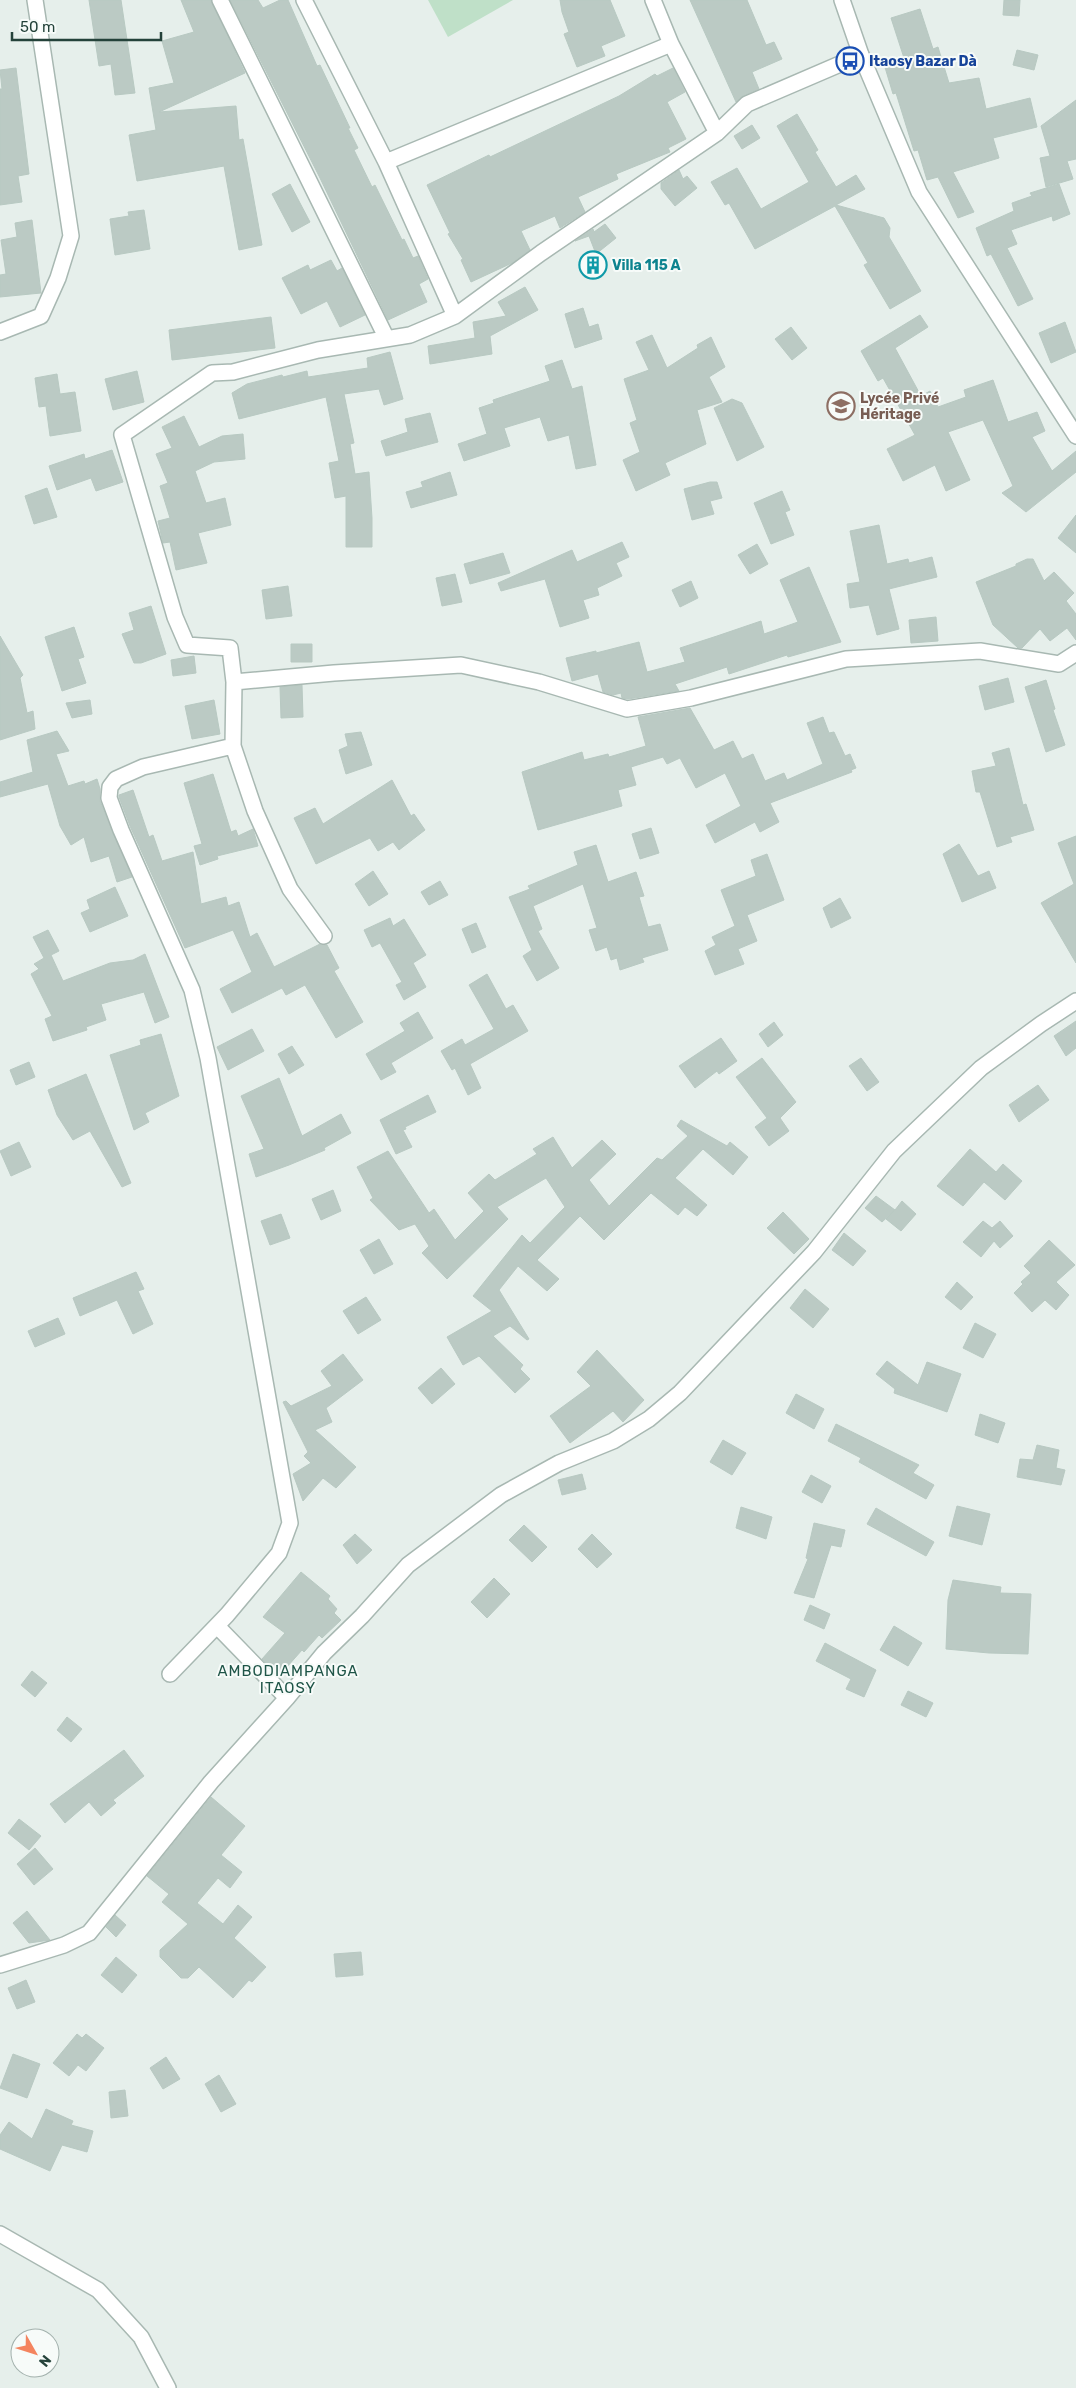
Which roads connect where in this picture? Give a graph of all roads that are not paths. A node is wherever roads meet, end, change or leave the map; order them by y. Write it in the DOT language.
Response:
graph roads {
  1 [pos="34,0"];
  2 [pos="220,0"];
  3 [pos="304,0"];
  4 [pos="653,0"];
  5 [pos="842,0"];
  6 [pos="672,44"];
  7 [pos="861,55"];
  8 [pos="716,133"];
  9 [pos="386,162"];
  10 [pos="455,316"];
  11 [pos="0,332"];
  12 [pos="386,337"];
  13 [pos="1076,436"];
  14 [pos="1076,653"];
  15 [pos="234,682"];
  16 [pos="233,746"];
  17 [pos="324,936"];
  18 [pos="1076,1002"];
  19 [pos="217,1626"];
  20 [pos="170,1674"];
  21 [pos="287,1698"];
  22 [pos="0,1965"];
  23 [pos="0,2234"];
  24 [pos="168,2388"];
  1 -- 11 [label="street"];
  2 -- 12 [label="street"];
  3 -- 9 [label="street"];
  4 -- 6 [label="street"];
  5 -- 7 [label="street"];
  6 -- 8 [label="street"];
  6 -- 9 [label="street"];
  7 -- 8 [label="street"];
  7 -- 13 [label="street"];
  8 -- 10 [label="street"];
  9 -- 10 [label="street"];
  10 -- 12 [label="street"];
  12 -- 15 [label="street"];
  14 -- 15 [label="street"];
  15 -- 16 [label="street"];
  16 -- 17 [label="street"];
  16 -- 19 [label="street"];
  18 -- 21 [label="street"];
  19 -- 20 [label="street"];
  19 -- 21 [label="street"];
  21 -- 22 [label="street"];
  23 -- 24 [label="street"];
}
